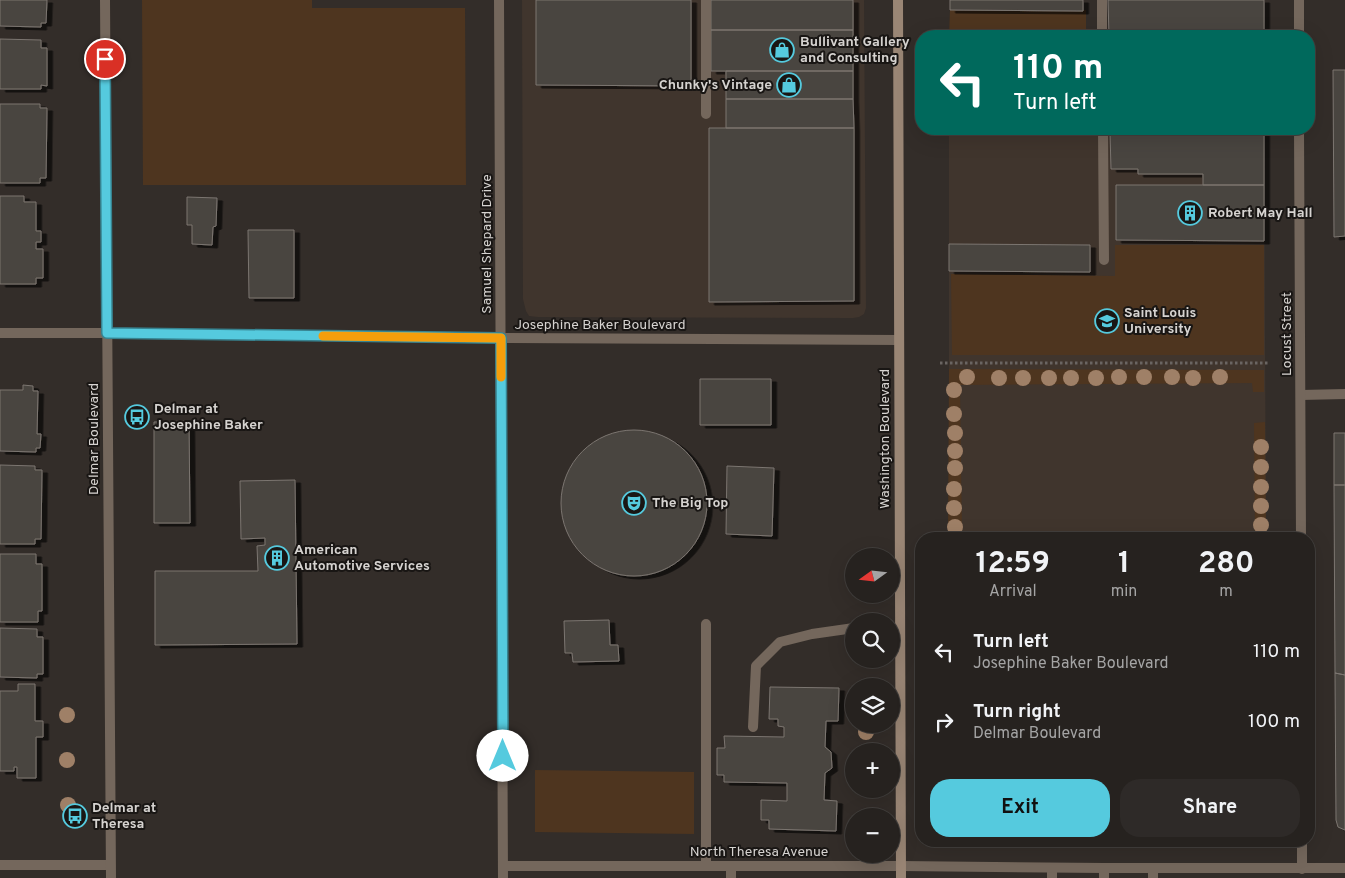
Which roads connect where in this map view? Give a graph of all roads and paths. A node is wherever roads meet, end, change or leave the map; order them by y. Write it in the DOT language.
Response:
graph roads {
  1 [pos="105,0"];
  2 [pos="499,0"];
  3 [pos="706,0"];
  4 [pos="898,0"];
  5 [pos="1102,0"];
  6 [pos="1299,0"];
  7 [pos="1102,30"];
  8 [pos="1299,30"];
  9 [pos="706,114"];
  10 [pos="1103,135"];
  11 [pos="1300,135"];
  12 [pos="1104,260"];
  13 [pos="0,333"];
  14 [pos="107,333"];
  15 [pos="501,338"];
  16 [pos="899,340"];
  17 [pos="940,363"];
  18 [pos="1270,363"];
  19 [pos="1345,394"];
  20 [pos="1301,395"];
  21 [pos="1301,532"];
  22 [pos="896,613"];
  23 [pos="706,624"];
  24 [pos="845,629"];
  25 [pos="897,668"];
  26 [pos="753,728"];
  27 [pos="1302,847"];
  28 [pos="0,865"];
  29 [pos="110,865"];
  30 [pos="503,866"];
  31 [pos="706,866"];
  32 [pos="731,866"];
  33 [pos="901,866"];
  34 [pos="1345,868"];
  35 [pos="1302,869"];
  36 [pos="1052,873"];
  37 [pos="1104,873"];
  38 [pos="1153,873"];
  39 [pos="111,878"];
  40 [pos="504,878"];
  41 [pos="731,878"];
  42 [pos="901,878"];
  1 -- 14 [label="street, Delmar Boulevard"];
  2 -- 15 [label="street, Samuel Shepard Drive"];
  3 -- 9 [label="street"];
  4 -- 16 [label="main road, Washington Boulevard"];
  5 -- 7 [label="street"];
  6 -- 8 [label="street"];
  10 -- 12 [label="street"];
  11 -- 20 [label="street, Locust Street"];
  13 -- 14 [label="street, Josephine Baker Boulevard"];
  14 -- 15 [label="street, Josephine Baker Boulevard"];
  14 -- 29 [label="street, Delmar Boulevard"];
  15 -- 16 [label="street, Josephine Baker Boulevard"];
  15 -- 30 [label="street, Samuel Shepard Drive"];
  16 -- 22 [label="main road, Washington Boulevard"];
  17 -- 18 [label="path"];
  19 -- 20 [label="street"];
  20 -- 21 [label="street, Locust Street"];
  23 -- 31 [label="street"];
  24 -- 26 [label="street"];
  25 -- 33 [label="main road, Washington Boulevard"];
  27 -- 35 [label="street"];
  28 -- 29 [label="street"];
  29 -- 39 [label="street, Delmar Boulevard"];
  30 -- 31 [label="street, North Theresa Avenue"];
  30 -- 40 [label="street, Samuel Shepard Drive"];
  31 -- 32 [label="street, North Theresa Avenue"];
  32 -- 33 [label="street, North Theresa Avenue"];
  32 -- 41 [label="street"];
  33 -- 36 [label="street, North Theresa Avenue"];
  33 -- 42 [label="main road, Washington Boulevard"];
  34 -- 35 [label="street, North Theresa Avenue"];
  35 -- 38 [label="street, North Theresa Avenue"];
  36 -- 37 [label="street, North Theresa Avenue"];
  37 -- 38 [label="street, North Theresa Avenue"];
}
